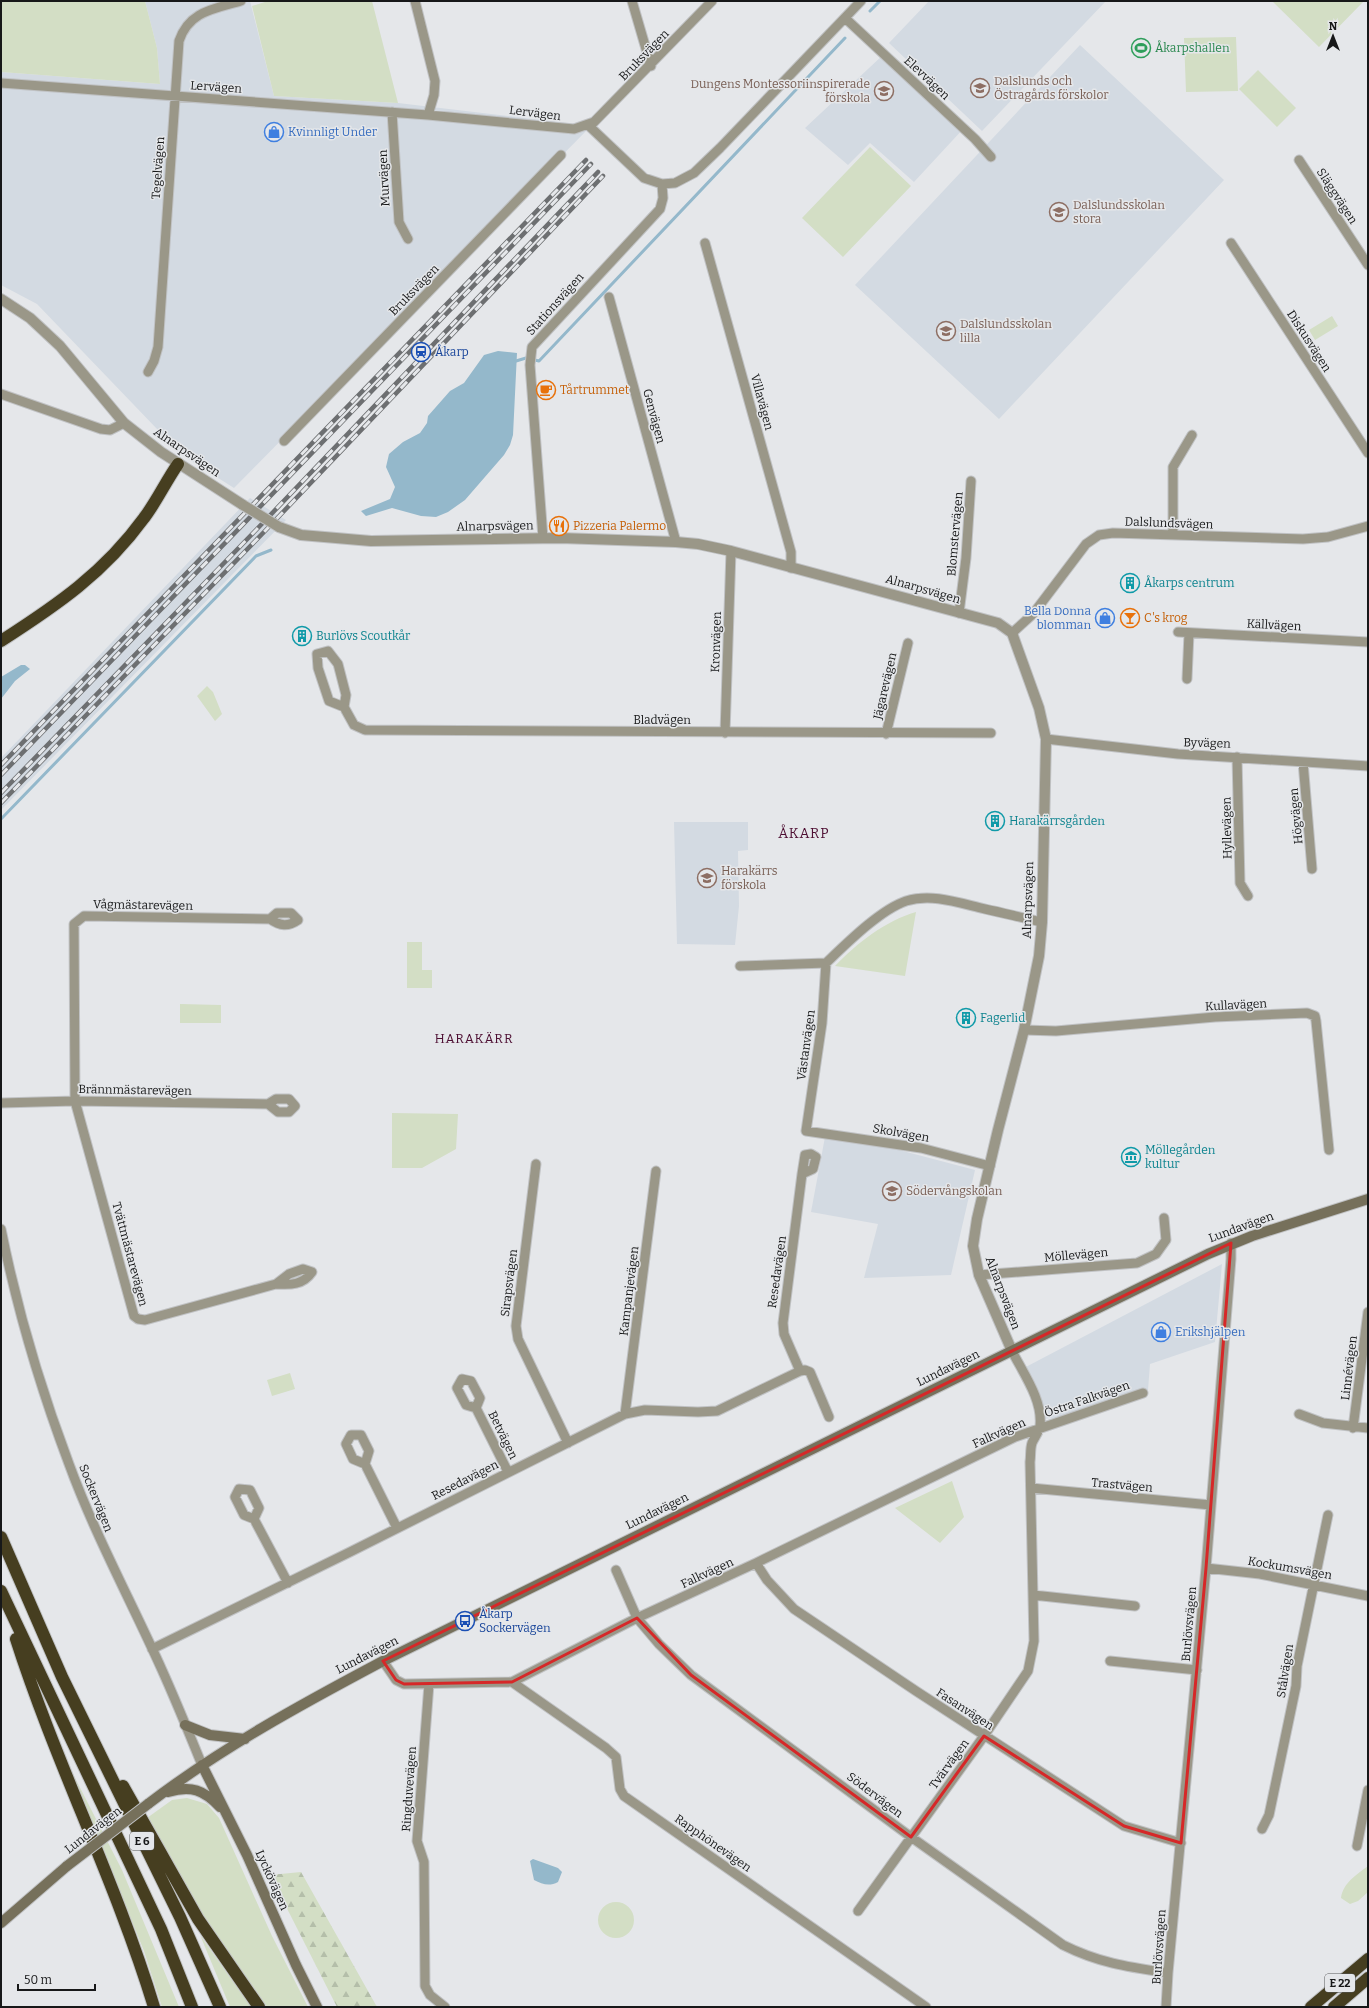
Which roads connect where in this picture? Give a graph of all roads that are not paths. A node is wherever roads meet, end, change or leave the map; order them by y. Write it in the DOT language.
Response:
graph roads {
  1 [pos="240,1"];
  2 [pos="415,1"];
  3 [pos="632,1"];
  4 [pos="712,1"];
  5 [pos="861,1"];
  6 [pos="845,18"];
  7 [pos="651,66"];
  8 [pos="1,83"];
  9 [pos="175,96"];
  10 [pos="392,112"];
  11 [pos="428,115"];
  12 [pos="588,125"];
  13 [pos="568,129"];
  14 [pos="561,155"];
  15 [pos="991,157"];
  16 [pos="1299,160"];
  17 [pos="662,184"];
  18 [pos="408,240"];
  19 [pos="1231,242"];
  20 [pos="705,243"];
  21 [pos="1368,265"];
  22 [pos="609,297"];
  23 [pos="1,299"];
  24 [pos="148,372"];
  25 [pos="1,394"];
  26 [pos="124,423"];
  27 [pos="1192,435"];
  28 [pos="284,441"];
  29 [pos="1368,453"];
  30 [pos="178,464"];
  31 [pos="971,481"];
  32 [pos="1368,526"];
  33 [pos="1173,535"];
  34 [pos="543,538"];
  35 [pos="676,542"];
  36 [pos="731,551"];
  37 [pos="791,568"];
  38 [pos="959,613"];
  39 [pos="1178,632"];
  40 [pos="1012,633"];
  41 [pos="1189,633"];
  42 [pos="1,641"];
  43 [pos="1368,642"];
  44 [pos="908,643"];
  45 [pos="1187,679"];
  46 [pos="344,707"];
  47 [pos="725,733"];
  48 [pos="991,733"];
  49 [pos="886,734"];
  50 [pos="1046,739"];
  51 [pos="1237,757"];
  52 [pos="1303,762"];
  53 [pos="1368,766"];
  54 [pos="1312,869"];
  55 [pos="1248,896"];
  56 [pos="270,919"];
  57 [pos="1042,922"];
  58 [pos="826,962"];
  59 [pos="740,966"];
  60 [pos="1024,1030"];
  61 [pos="75,1101"];
  62 [pos="1,1103"];
  63 [pos="268,1104"];
  64 [pos="806,1131"];
  65 [pos="1328,1150"];
  66 [pos="536,1164"];
  67 [pos="990,1166"];
  68 [pos="656,1171"];
  69 [pos="802,1174"];
  70 [pos="1368,1199"];
  71 [pos="1164,1218"];
  72 [pos="1,1229"];
  73 [pos="1230,1243"];
  74 [pos="979,1275"];
  75 [pos="276,1284"];
  76 [pos="1368,1312"];
  77 [pos="1012,1351"];
  78 [pos="800,1371"];
  79 [pos="1143,1393"];
  80 [pos="476,1408"];
  81 [pos="626,1414"];
  82 [pos="1299,1414"];
  83 [pos="829,1417"];
  84 [pos="1040,1428"];
  85 [pos="1353,1428"];
  86 [pos="1368,1428"];
  87 [pos="568,1443"];
  88 [pos="365,1464"];
  89 [pos="508,1472"];
  90 [pos="1030,1488"];
  91 [pos="1211,1504"];
  92 [pos="1328,1515"];
  93 [pos="254,1519"];
  94 [pos="397,1528"];
  95 [pos="1,1537"];
  96 [pos="756,1563"];
  97 [pos="1206,1568"];
  98 [pos="616,1570"];
  99 [pos="288,1583"];
  100 [pos="1314,1584"];
  101 [pos="1,1592"];
  102 [pos="1033,1595"];
  103 [pos="1368,1596"];
  104 [pos="1135,1606"];
  105 [pos="637,1618"];
  106 [pos="152,1649"];
  107 [pos="383,1661"];
  108 [pos="1110,1661"];
  109 [pos="1197,1670"];
  110 [pos="62,1677"];
  111 [pos="512,1682"];
  112 [pos="429,1684"];
  113 [pos="185,1725"];
  114 [pos="984,1736"];
  115 [pos="245,1739"];
  116 [pos="202,1765"];
  117 [pos="1368,1790"];
  118 [pos="161,1794"];
  119 [pos="231,1822"];
  120 [pos="1262,1828"];
  121 [pos="911,1837"];
  122 [pos="1181,1843"];
  123 [pos="1357,1846"];
  124 [pos="858,1911"];
  125 [pos="1,1922"];
  126 [pos="1368,1959"];
  127 [pos="1168,1973"];
  128 [pos="1368,1978"];
  129 [pos="154,2007"];
  130 [pos="192,2007"];
  131 [pos="220,2007"];
  132 [pos="259,2007"];
  133 [pos="318,2007"];
  134 [pos="445,2007"];
  135 [pos="926,2007"];
  136 [pos="1166,2007"];
  137 [pos="1311,2007"];
  138 [pos="1334,2007"];
  1 -- 9 [label="street, Tegelvägen"];
  2 -- 11 [label="street"];
  3 -- 7 [label="street"];
  4 -- 7 [label="street, Bruksvägen"];
  5 -- 6 [label="street"];
  6 -- 15 [label="street, Elevvägen"];
  6 -- 17 [label="street"];
  7 -- 12 [label="street, Bruksvägen"];
  8 -- 9 [label="street, Lervägen"];
  9 -- 10 [label="street, Lervägen"];
  9 -- 24 [label="street, Tegelvägen"];
  10 -- 11 [label="street, Lervägen"];
  10 -- 18 [label="street, Murvägen"];
  11 -- 13 [label="street, Lervägen"];
  12 -- 13 [label="street, Bruksvägen"];
  12 -- 17 [label="street"];
  14 -- 28 [label="street, Bruksvägen"];
  16 -- 21 [label="street, Släggvägen"];
  17 -- 34 [label="street, Stationsvägen"];
  19 -- 29 [label="street, Diskusvägen"];
  20 -- 37 [label="street, Villavägen"];
  22 -- 35 [label="street, Genvägen"];
  23 -- 26 [label="street, Alnarpsvägen"];
  25 -- 26 [label="street"];
  26 -- 30 [label="street, Alnarpsvägen"];
  27 -- 33 [label="street"];
  30 -- 34 [label="street, Alnarpsvägen, bridge"];
  30 -- 42 [label="highway"];
  31 -- 38 [label="street, Blomstervägen"];
  32 -- 33 [label="street, Dalslundsvägen"];
  33 -- 40 [label="street, Dalslundsvägen"];
  34 -- 35 [label="street, Alnarpsvägen"];
  35 -- 36 [label="street, Alnarpsvägen"];
  36 -- 37 [label="street, Alnarpsvägen"];
  36 -- 47 [label="street, Kronvägen"];
  37 -- 38 [label="street, Alnarpsvägen"];
  38 -- 40 [label="street, Alnarpsvägen"];
  39 -- 41 [label="street, Källvägen"];
  40 -- 50 [label="street, Alnarpsvägen"];
  41 -- 43 [label="street, Källvägen"];
  41 -- 45 [label="street"];
  44 -- 49 [label="street, Jägarevägen"];
  46 -- 46 [label="street, Bladvägen"];
  46 -- 47 [label="street, Bladvägen"];
  47 -- 49 [label="street, Bladvägen"];
  48 -- 49 [label="street, Bladvägen"];
  50 -- 51 [label="street, Byvägen"];
  50 -- 57 [label="street, Alnarpsvägen"];
  51 -- 52 [label="street, Byvägen"];
  51 -- 55 [label="street, Hyllevägen"];
  52 -- 53 [label="street, Byvägen"];
  52 -- 54 [label="street, Högvägen"];
  56 -- 61 [label="street, Vågmästarevägen"];
  57 -- 58 [label="street"];
  57 -- 60 [label="street, Alnarpsvägen"];
  58 -- 59 [label="street"];
  58 -- 64 [label="street, Västanvägen"];
  60 -- 65 [label="street, Kullavägen"];
  60 -- 67 [label="street, Alnarpsvägen"];
  61 -- 62 [label="street, Brännmästarevägen"];
  61 -- 63 [label="street, Brännmästarevägen"];
  61 -- 75 [label="street, Tvättmästarevägen"];
  64 -- 67 [label="street, Skolvägen"];
  66 -- 87 [label="street, Sirapsvägen"];
  67 -- 74 [label="street, Alnarpsvägen"];
  68 -- 81 [label="street, Kampanjevägen"];
  69 -- 78 [label="street, Resedavägen"];
  70 -- 73 [label="main road, Lundavägen"];
  71 -- 74 [label="street, Möllevägen"];
  72 -- 106 [label="street, Sockervägen"];
  73 -- 77 [label="main road, Lundavägen"];
  73 -- 91 [label="street, Burlövsvägen"];
  74 -- 77 [label="street, Alnarpsvägen"];
  76 -- 85 [label="street, Linnévägen"];
  77 -- 84 [label="street, Tvärvägen"];
  77 -- 107 [label="main road, Lundavägen"];
  78 -- 81 [label="street, Resedavägen"];
  78 -- 83 [label="street"];
  79 -- 84 [label="street, Östra Falkvägen"];
  80 -- 89 [label="street, Betvägen"];
  81 -- 87 [label="street, Resedavägen"];
  82 -- 85 [label="street"];
  84 -- 90 [label="street, Tvärvägen"];
  84 -- 96 [label="street, Falkvägen"];
  85 -- 86 [label="street"];
  87 -- 89 [label="street, Resedavägen"];
  88 -- 94 [label="street"];
  89 -- 94 [label="street, Resedavägen"];
  90 -- 91 [label="street, Trastvägen"];
  90 -- 102 [label="street, Tvärvägen"];
  91 -- 97 [label="street, Burlövsvägen"];
  92 -- 100 [label="street, Stålvägen"];
  93 -- 99 [label="street"];
  94 -- 99 [label="street, Resedavägen"];
  95 -- 110 [label="highway, E 6"];
  96 -- 105 [label="street, Falkvägen"];
  96 -- 114 [label="street, Fasanvägen"];
  97 -- 100 [label="street, Kockumsvägen"];
  97 -- 109 [label="street, Burlövsvägen"];
  98 -- 105 [label="street, Södervägen"];
  99 -- 106 [label="street, Resedavägen"];
  100 -- 103 [label="street, Kockumsvägen"];
  100 -- 120 [label="street, Stålvägen"];
  101 -- 129 [label="highway"];
  101 -- 130 [label="highway, E 6"];
  102 -- 104 [label="street"];
  102 -- 114 [label="street, Tvärvägen"];
  105 -- 111 [label="street, Falkvägen"];
  105 -- 121 [label="street, Södervägen"];
  106 -- 113 [label="street, Sockervägen"];
  107 -- 112 [label="street, Falkvägen"];
  107 -- 115 [label="main road, Lundavägen"];
  108 -- 109 [label="street"];
  109 -- 122 [label="street, Burlövsvägen"];
  110 -- 131 [label="highway, E 6"];
  110 -- 132 [label="highway"];
  111 -- 112 [label="street, Falkvägen"];
  111 -- 135 [label="street, Rapphönevägen"];
  112 -- 134 [label="street, Ringduvevägen"];
  113 -- 115 [label="main road"];
  113 -- 116 [label="street, Sockervägen"];
  114 -- 121 [label="street, Tvärvägen"];
  114 -- 122 [label="street, Fasanvägen"];
  115 -- 116 [label="main road, Lundavägen"];
  116 -- 118 [label="main road, Lundavägen"];
  116 -- 119 [label="main road, Lyckövägen"];
  117 -- 123 [label="street"];
  118 -- 119 [label="main road"];
  118 -- 125 [label="main road, Lundavägen, bridge"];
  119 -- 133 [label="main road, Lyckövägen"];
  121 -- 124 [label="street, Tvärvägen"];
  121 -- 127 [label="street, Södervägen"];
  122 -- 127 [label="street, Burlövsvägen"];
  126 -- 137 [label="highway, E 22"];
  127 -- 136 [label="street, Burlövsvägen"];
  128 -- 138 [label="highway, E 22"];
}
